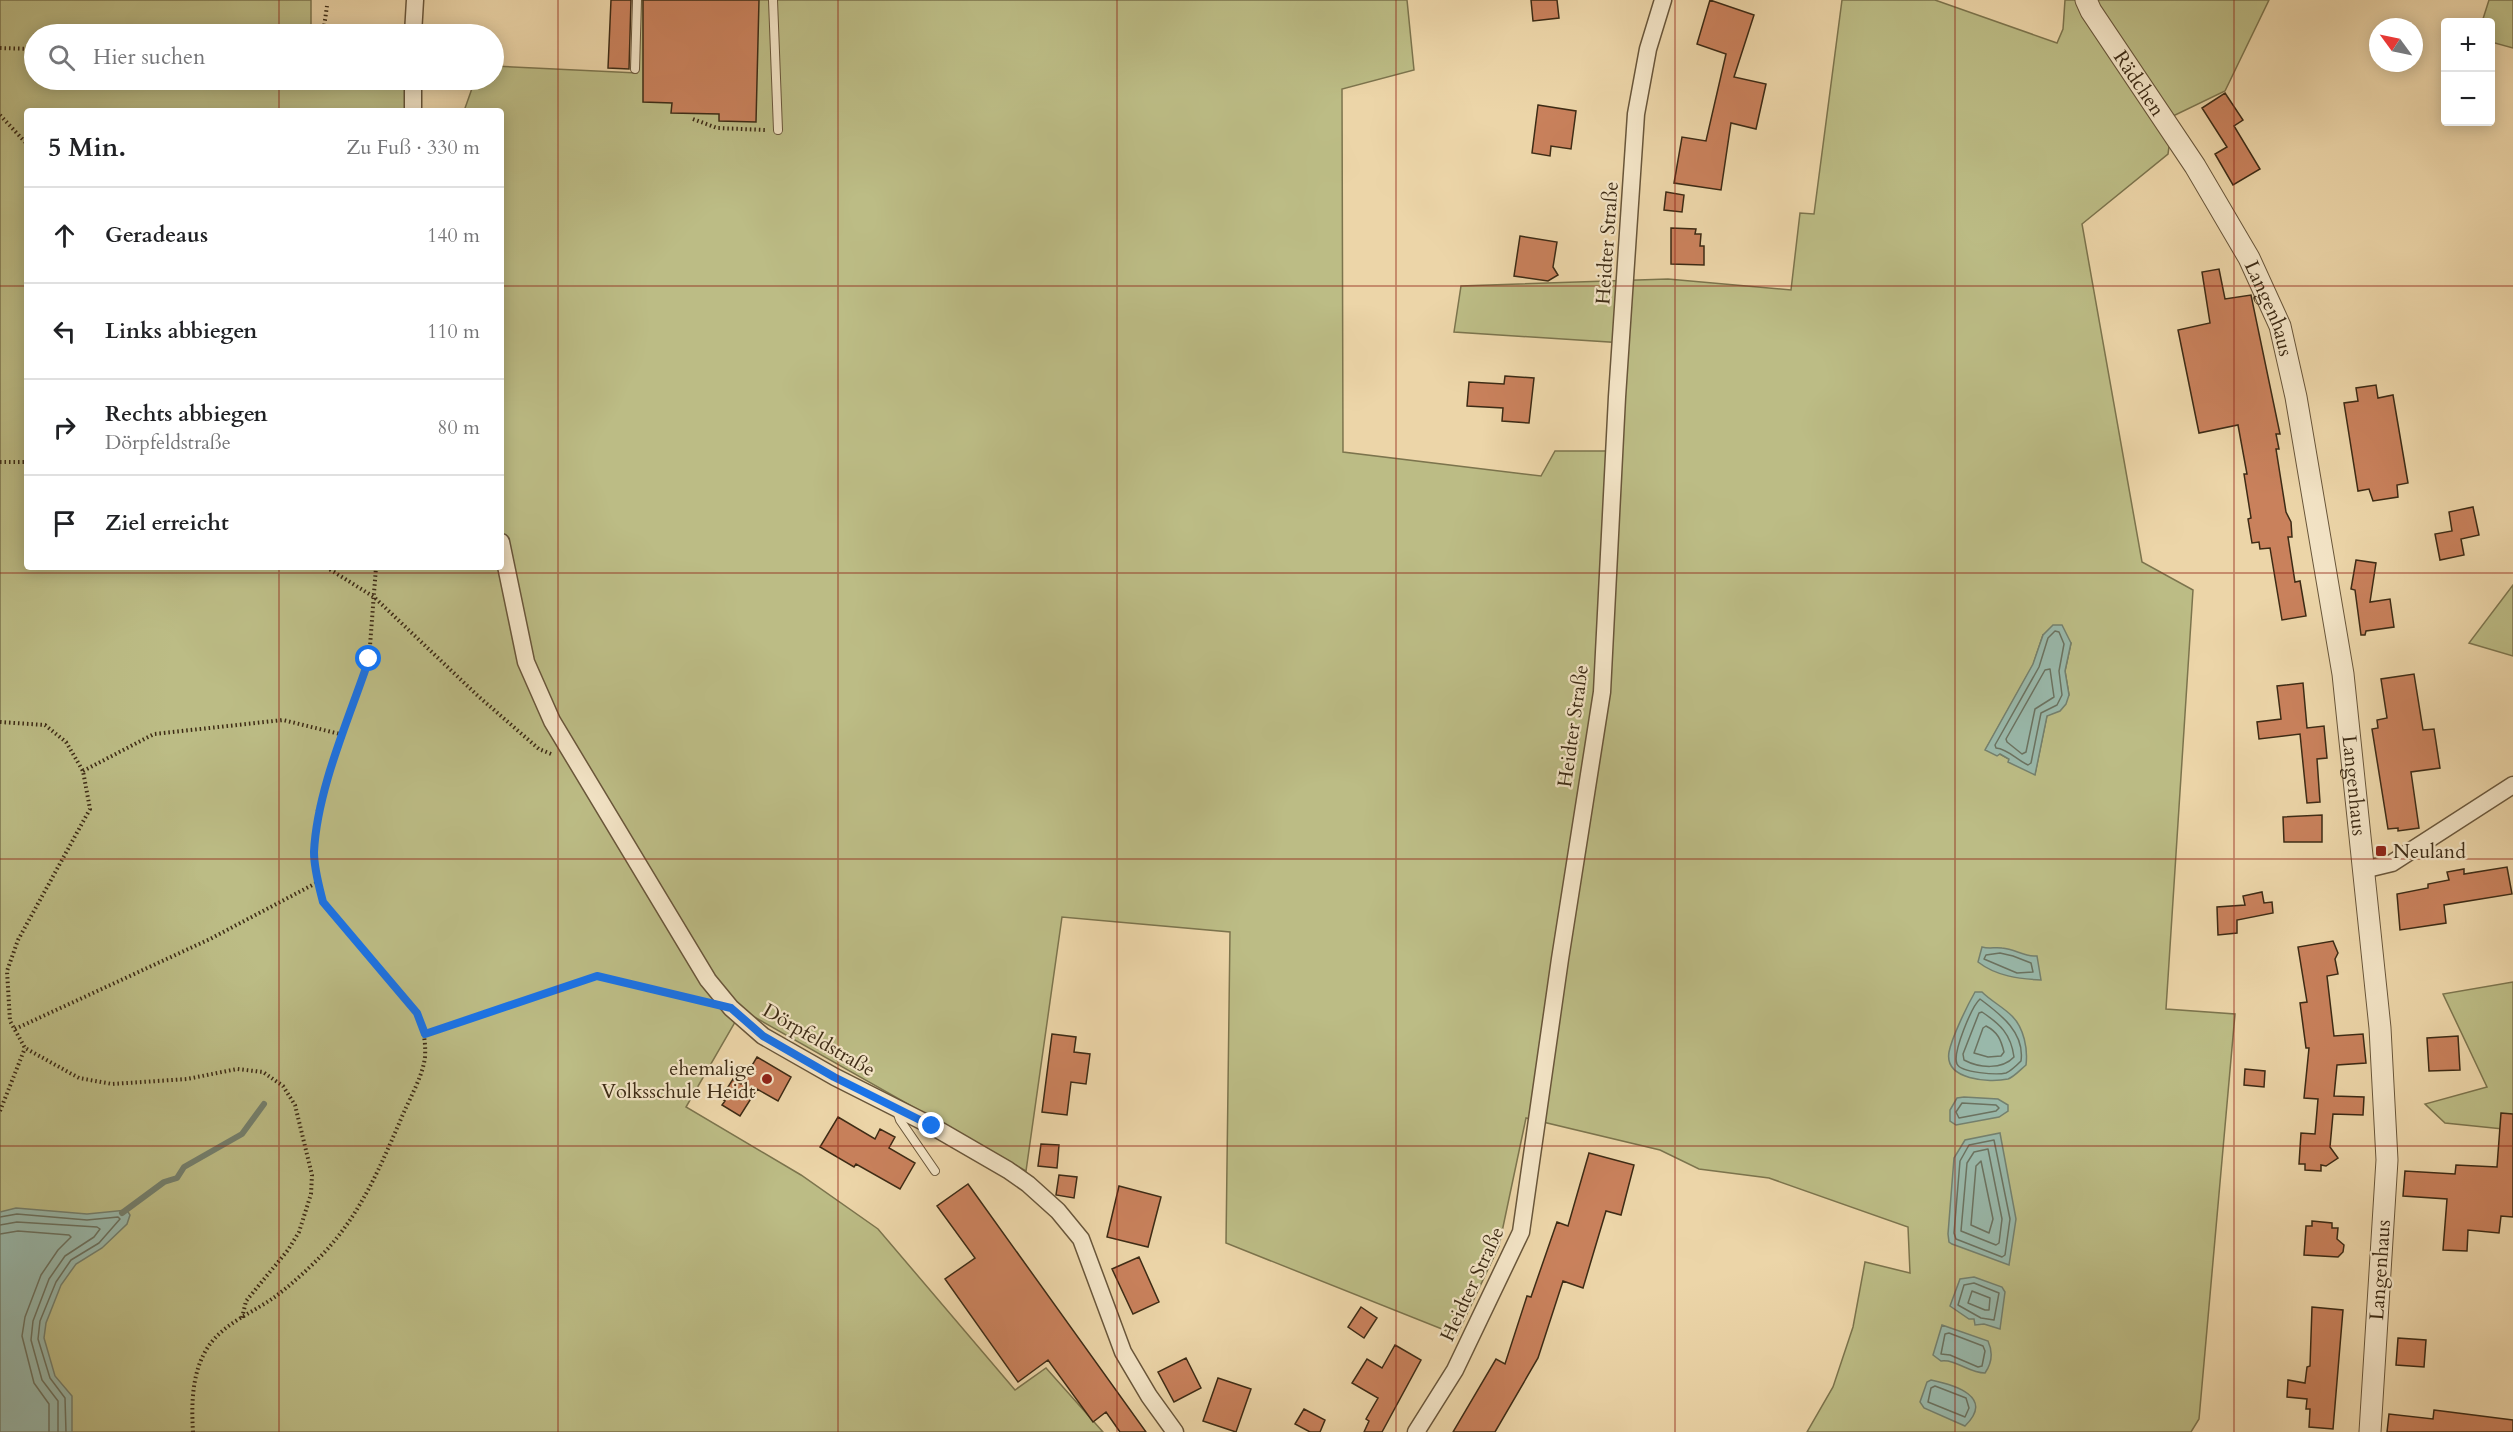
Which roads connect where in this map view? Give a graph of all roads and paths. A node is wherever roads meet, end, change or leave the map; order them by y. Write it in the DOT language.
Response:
graph roads {
  1 [pos="415,0"];
  2 [pos="637,0"];
  3 [pos="773,0"];
  4 [pos="1663,0"];
  5 [pos="2086,0"];
  6 [pos="327,6"];
  7 [pos="324,24"];
  8 [pos="414,24"];
  9 [pos="0,48"];
  10 [pos="24,49"];
  11 [pos="634,69"];
  12 [pos="413,90"];
  13 [pos="413,108"];
  14 [pos="0,115"];
  15 [pos="693,119"];
  16 [pos="778,130"];
  17 [pos="24,141"];
  18 [pos="2195,166"];
  19 [pos="0,462"];
  20 [pos="24,462"];
  21 [pos="504,556"];
  22 [pos="332,570"];
  23 [pos="376,570"];
  24 [pos="374,597"];
  25 [pos="0,722"];
  26 [pos="344,735"];
  27 [pos="581,770"];
  28 [pos="83,771"];
  29 [pos="2513,785"];
  30 [pos="2363,870"];
  31 [pos="318,882"];
  32 [pos="731,1008"];
  33 [pos="15,1029"];
  34 [pos="425,1034"];
  35 [pos="25,1048"];
  36 [pos="896,1106"];
  37 [pos="0,1111"];
  38 [pos="935,1171"];
  39 [pos="242,1318"];
  40 [pos="193,1432"];
  41 [pos="1175,1432"];
  42 [pos="1416,1432"];
  43 [pos="2370,1432"];
  1 -- 8 [label="street"];
  2 -- 11 [label="lane"];
  3 -- 16 [label="lane"];
  4 -- 42 [label="street, Heidter Straße"];
  5 -- 18 [label="street, Rädchen"];
  6 -- 7 [label="path"];
  9 -- 10 [label="path"];
  12 -- 13 [label="street"];
  14 -- 17 [label="path"];
  15 -- 16 [label="path"];
  18 -- 30 [label="street, Langenhaus"];
  19 -- 20 [label="path"];
  21 -- 27 [label="street, Dörpfeldstraße"];
  22 -- 24 [label="path"];
  23 -- 24 [label="path"];
  24 -- 26 [label="path"];
  24 -- 27 [label="path"];
  25 -- 28 [label="path"];
  26 -- 28 [label="path"];
  26 -- 31 [label="path"];
  27 -- 32 [label="street, Dörpfeldstraße"];
  28 -- 33 [label="path"];
  29 -- 30 [label="street"];
  30 -- 43 [label="street, Langenhaus"];
  31 -- 33 [label="path"];
  31 -- 34 [label="path"];
  32 -- 34 [label="path"];
  32 -- 36 [label="street, Dörpfeldstraße"];
  33 -- 35 [label="path"];
  34 -- 39 [label="path"];
  35 -- 37 [label="path"];
  35 -- 39 [label="path"];
  36 -- 38 [label="lane"];
  36 -- 41 [label="street, Dörpfeldstraße"];
  39 -- 40 [label="path"];
}
